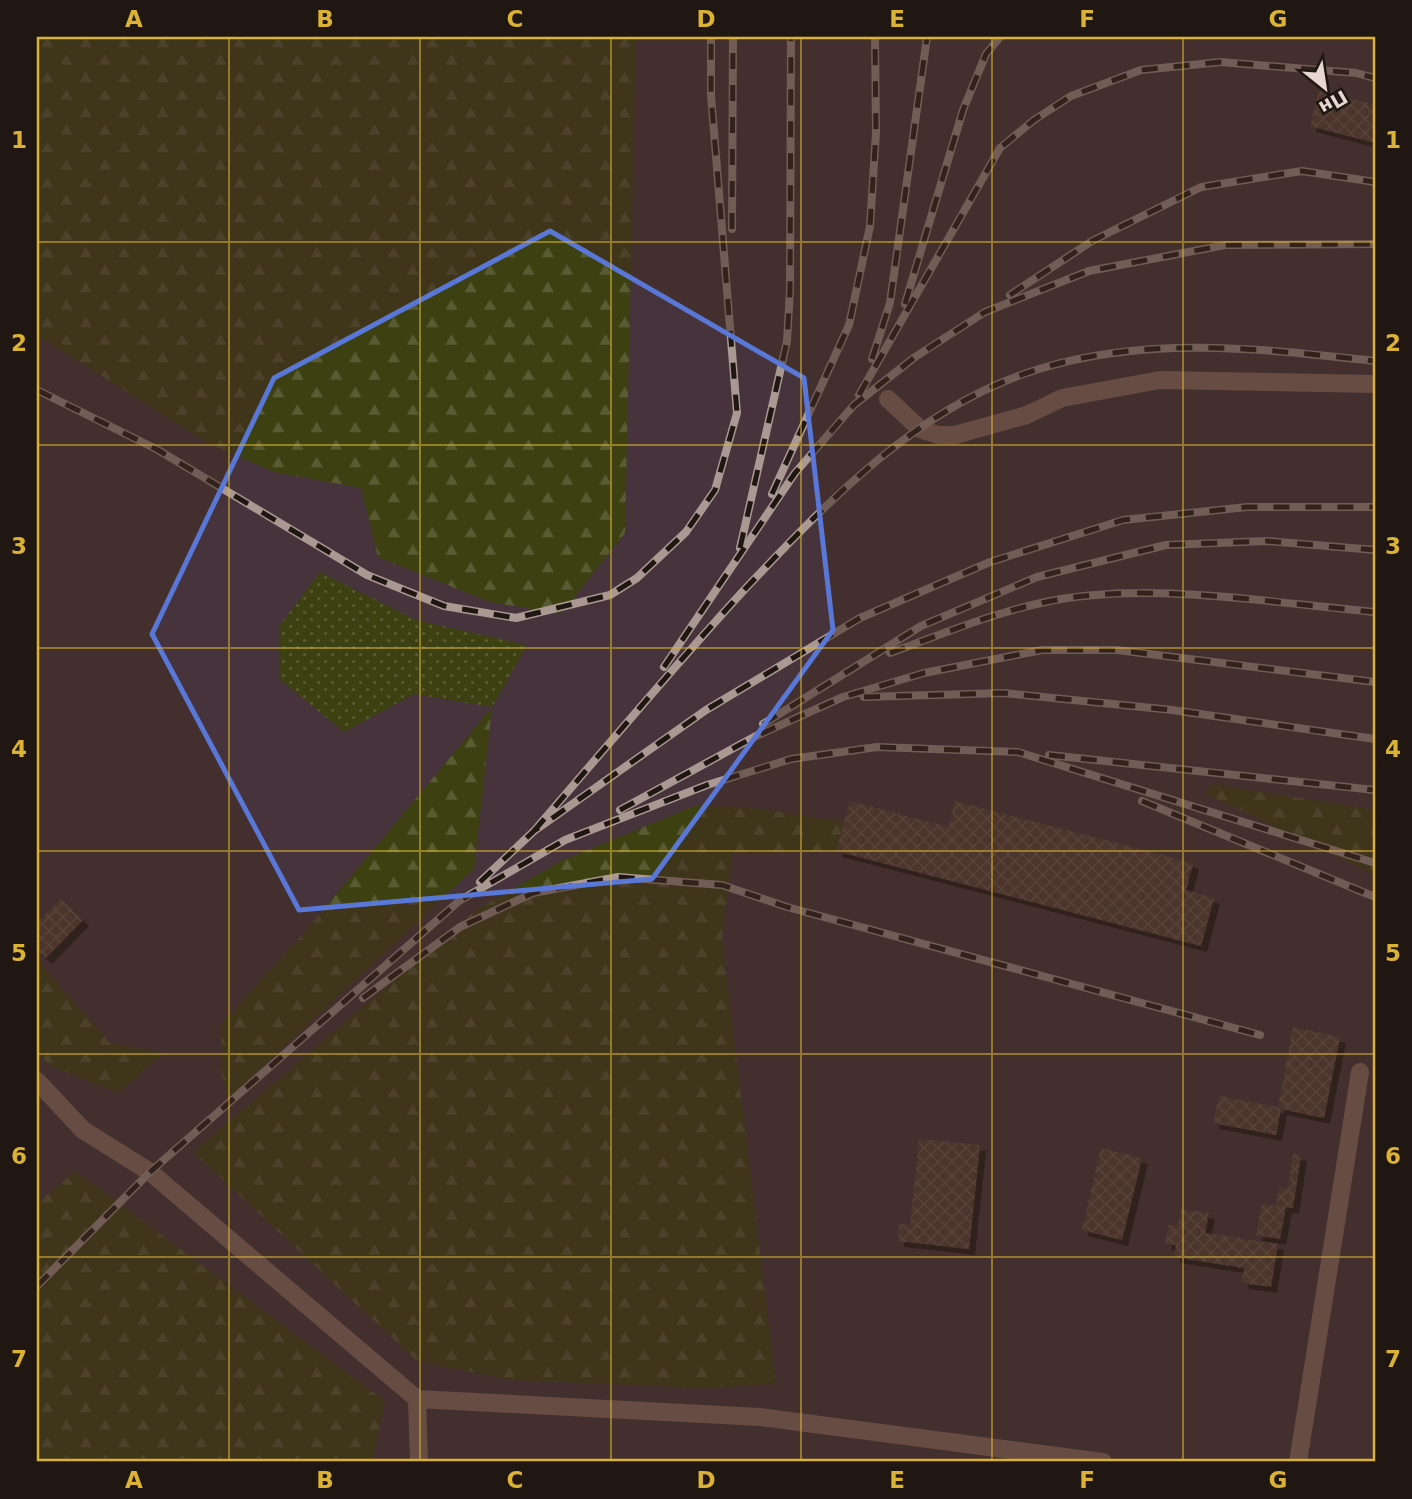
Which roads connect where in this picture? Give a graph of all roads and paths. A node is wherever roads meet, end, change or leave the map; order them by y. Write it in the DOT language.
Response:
graph roads {
  1 [pos="1375,384"];
  2 [pos="888,399"];
  3 [pos="1360,1072"];
  4 [pos="37,1082"];
  5 [pos="417,1399"];
  6 [pos="419,1462"];
  7 [pos="1103,1462"];
  8 [pos="1298,1462"];
  1 -- 2 [label="lane"];
  3 -- 8 [label="lane"];
  4 -- 5 [label="lane"];
  5 -- 6 [label="lane"];
  5 -- 7 [label="lane"];
}
